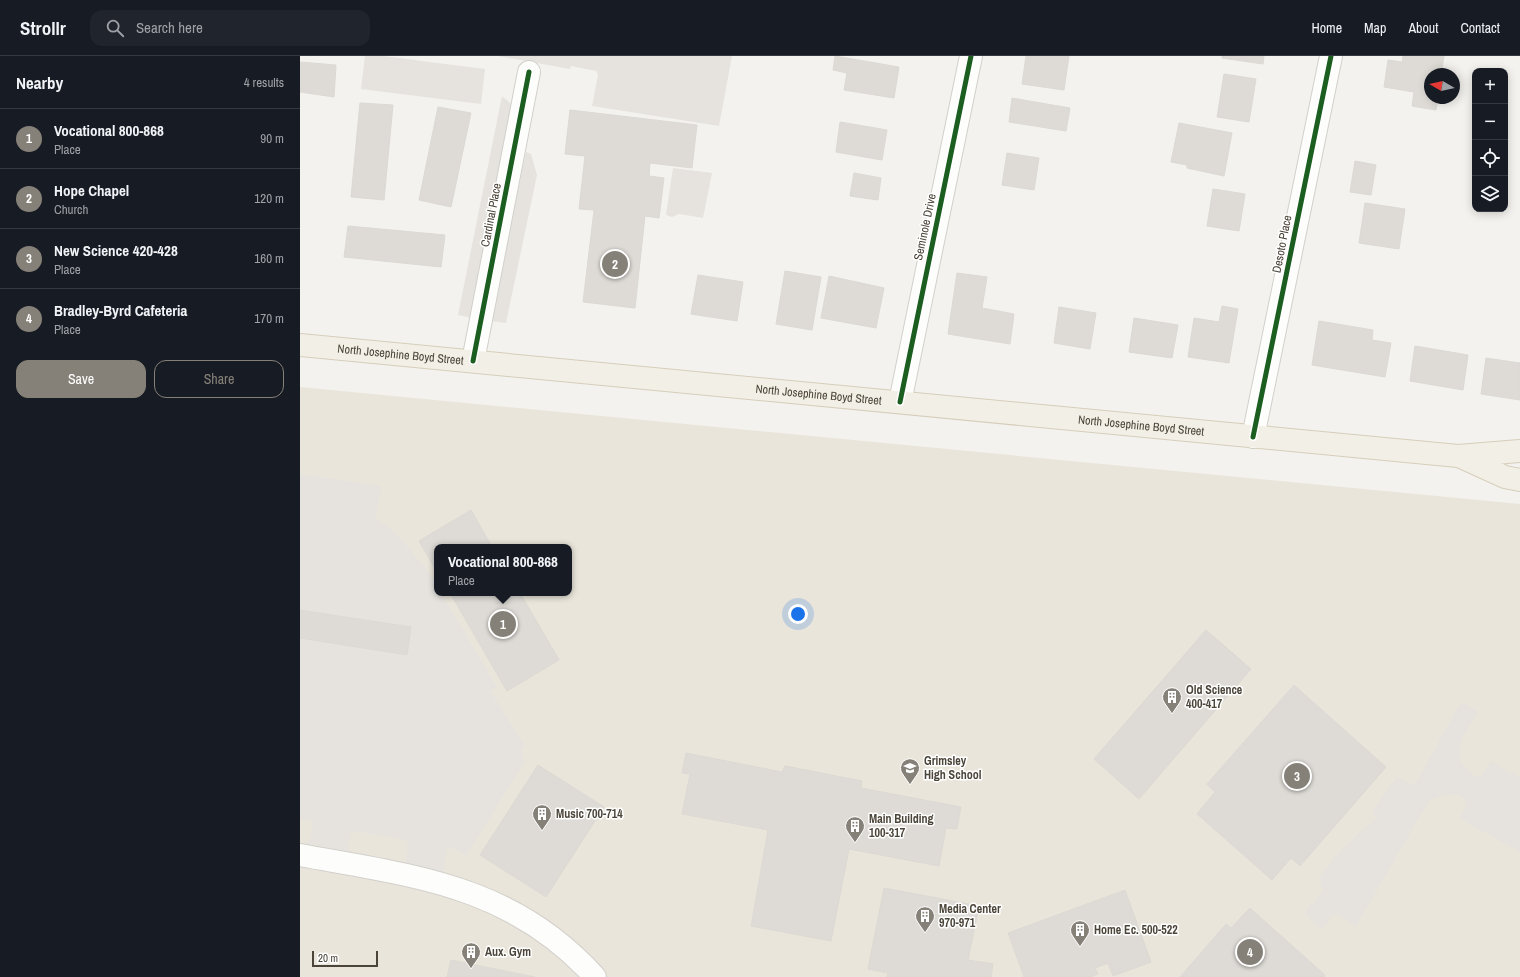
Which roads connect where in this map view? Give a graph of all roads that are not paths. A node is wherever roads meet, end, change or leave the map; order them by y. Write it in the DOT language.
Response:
graph roads {
  1 [pos="971,56"];
  2 [pos="1330,56"];
  3 [pos="529,72"];
  4 [pos="300,345"];
  5 [pos="473,361"];
  6 [pos="900,402"];
  7 [pos="1253,437"];
  8 [pos="1520,452"];
  9 [pos="1458,456"];
  10 [pos="1520,480"];
  11 [pos="300,855"];
  12 [pos="595,977"];
  1 -- 6 [label="street, Seminole Drive"];
  2 -- 7 [label="street, Desoto Place"];
  3 -- 5 [label="street, Cardinal Place"];
  4 -- 5 [label="main road, North Josephine Boyd Street"];
  5 -- 6 [label="main road, North Josephine Boyd Street"];
  6 -- 7 [label="main road, North Josephine Boyd Street"];
  7 -- 9 [label="main road, North Josephine Boyd Street"];
  8 -- 9 [label="main road, North Josephine Boyd Street"];
  9 -- 10 [label="main road, North Josephine Boyd Street"];
  11 -- 12 [label="street"];
}
